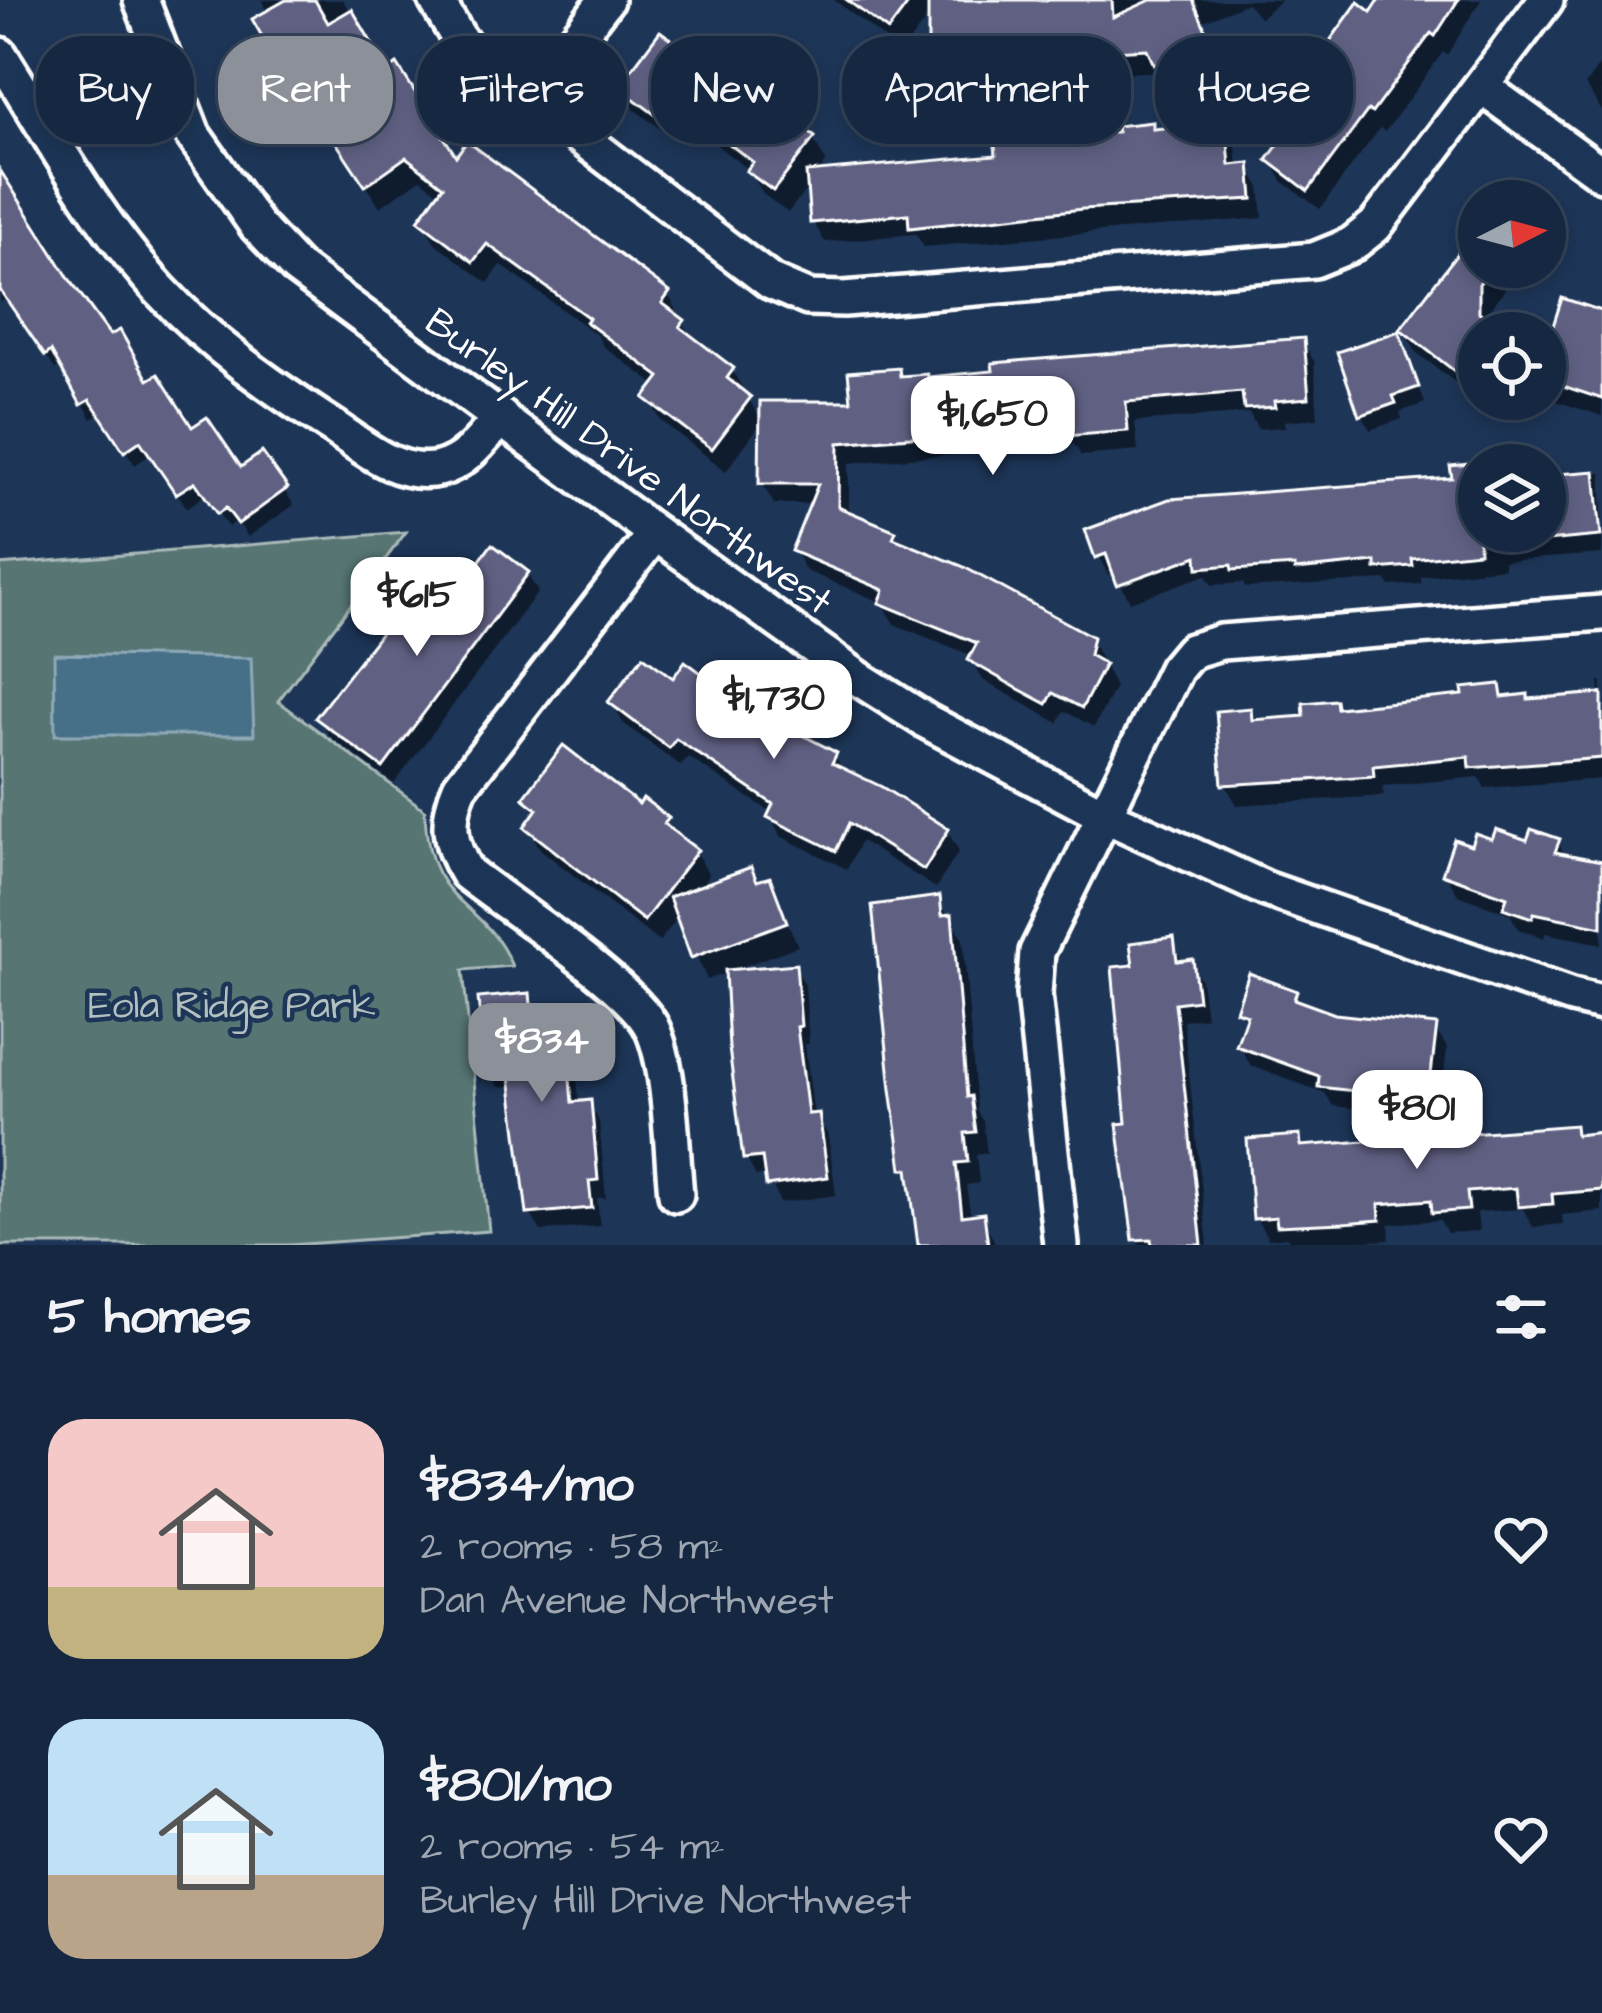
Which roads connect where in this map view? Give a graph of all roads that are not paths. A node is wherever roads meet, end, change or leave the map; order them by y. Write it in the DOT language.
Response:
graph roads {
  1 [pos="141,0"];
  2 [pos="436,0"];
  3 [pos="606,0"];
  4 [pos="1546,0"];
  5 [pos="457,36"];
  6 [pos="578,36"];
  7 [pos="0,56"];
  8 [pos="1482,86"];
  9 [pos="589,144"];
  10 [pos="1602,175"];
  11 [pos="500,417"];
  12 [pos="655,533"];
  13 [pos="1602,614"];
  14 [pos="1102,814"];
  15 [pos="1602,1003"];
  16 [pos="676,1194"];
  17 [pos="1061,1245"];
  1 -- 11 [label="street, Burley Hill Drive Northwest"];
  2 -- 5 [label="street"];
  3 -- 6 [label="street"];
  4 -- 8 [label="street"];
  7 -- 11 [label="street"];
  8 -- 9 [label="street"];
  8 -- 10 [label="street"];
  11 -- 12 [label="street, Burley Hill Drive Northwest"];
  12 -- 14 [label="street, Burley Hill Drive Northwest"];
  12 -- 16 [label="street"];
  13 -- 14 [label="street"];
  14 -- 15 [label="street, Burley Hill Drive Northwest"];
  14 -- 17 [label="street"];
}
